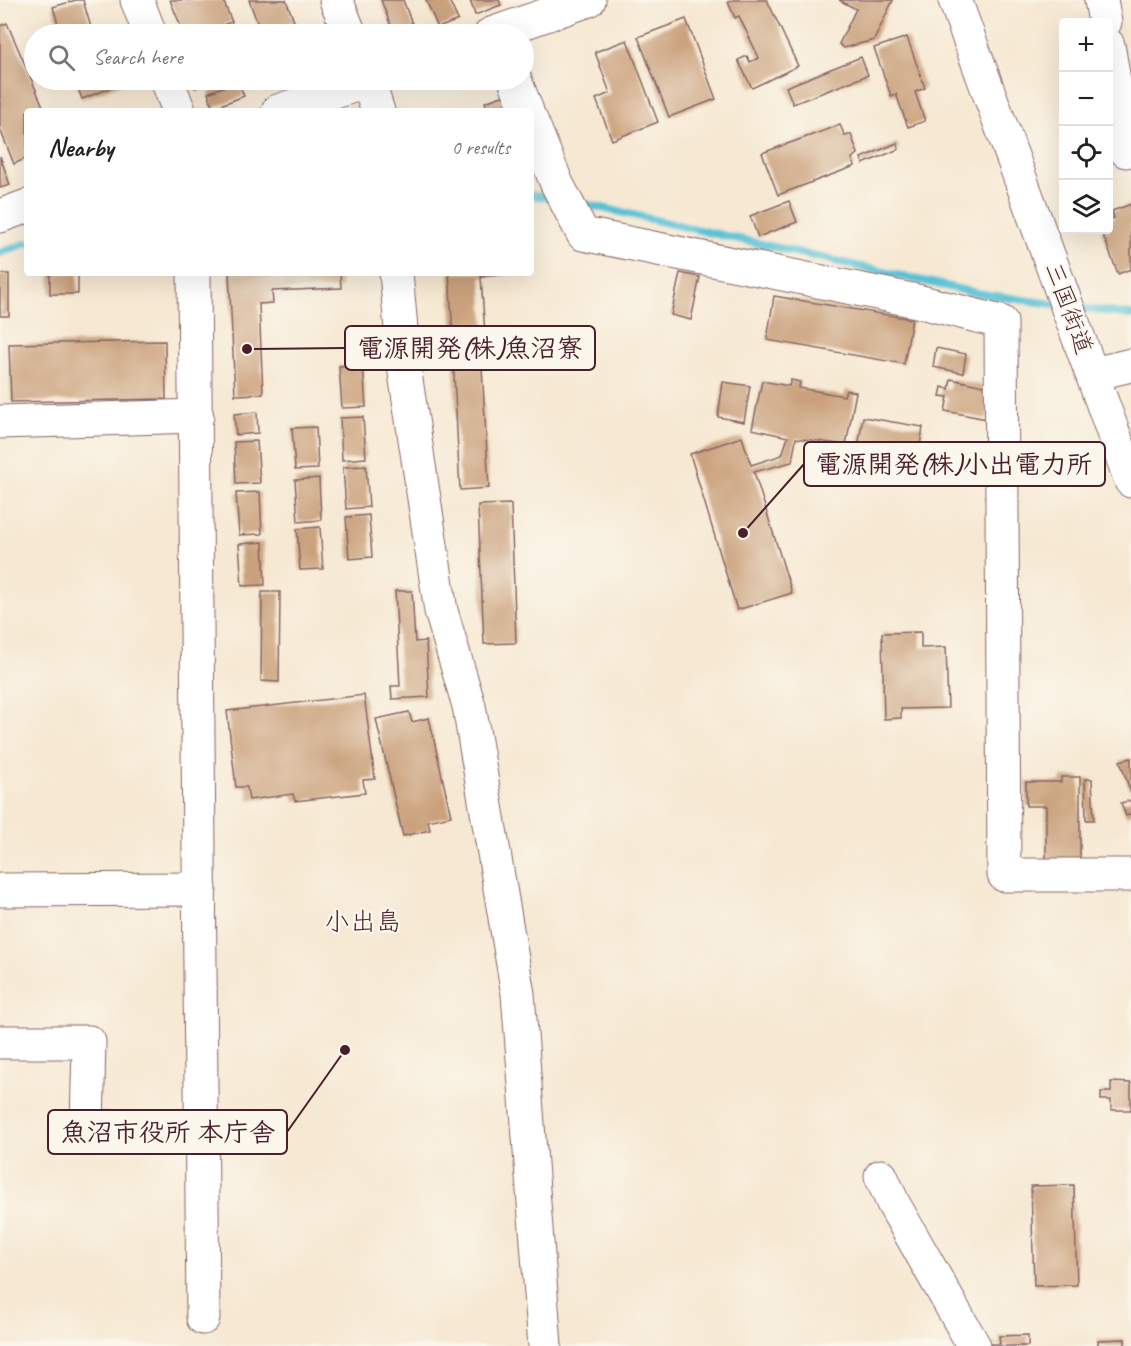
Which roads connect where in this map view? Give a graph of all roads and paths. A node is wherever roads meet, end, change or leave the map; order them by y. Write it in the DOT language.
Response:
graph roads {
  1 [pos="137,0"];
  2 [pos="336,0"];
  3 [pos="589,0"];
  4 [pos="955,0"];
  5 [pos="1101,0"];
  6 [pos="1104,18"];
  7 [pos="146,24"];
  8 [pos="346,24"];
  9 [pos="522,24"];
  10 [pos="1113,72"];
  11 [pos="171,90"];
  12 [pos="363,90"];
  13 [pos="519,90"];
  14 [pos="178,108"];
  15 [pos="290,108"];
  16 [pos="526,108"];
  17 [pos="534,127"];
  18 [pos="1131,149"];
  19 [pos="24,207"];
  20 [pos="0,216"];
  21 [pos="194,276"];
  22 [pos="396,276"];
  23 [pos="1131,364"];
  24 [pos="1093,374"];
  25 [pos="197,416"];
  26 [pos="0,422"];
  27 [pos="1131,481"];
  28 [pos="1131,875"];
  29 [pos="200,889"];
  30 [pos="0,890"];
  31 [pos="0,1042"];
  32 [pos="201,1126"];
  33 [pos="881,1176"];
  34 [pos="203,1318"];
  35 [pos="545,1346"];
  36 [pos="974,1346"];
  1 -- 7 [label="main road"];
  2 -- 8 [label="main road"];
  3 -- 9 [label="main road"];
  4 -- 24 [label="main road, 三国街道"];
  5 -- 6 [label="main road"];
  10 -- 18 [label="main road"];
  11 -- 14 [label="main road"];
  12 -- 15 [label="main road"];
  13 -- 16 [label="main road"];
  17 -- 28 [label="main road"];
  19 -- 20 [label="main road"];
  21 -- 25 [label="main road"];
  22 -- 35 [label="main road"];
  23 -- 24 [label="main road"];
  24 -- 27 [label="main road, 三国街道"];
  25 -- 26 [label="main road"];
  25 -- 29 [label="main road"];
  29 -- 30 [label="main road"];
  29 -- 32 [label="main road"];
  31 -- 32 [label="main road"];
  32 -- 34 [label="main road"];
  33 -- 36 [label="main road"];
}
